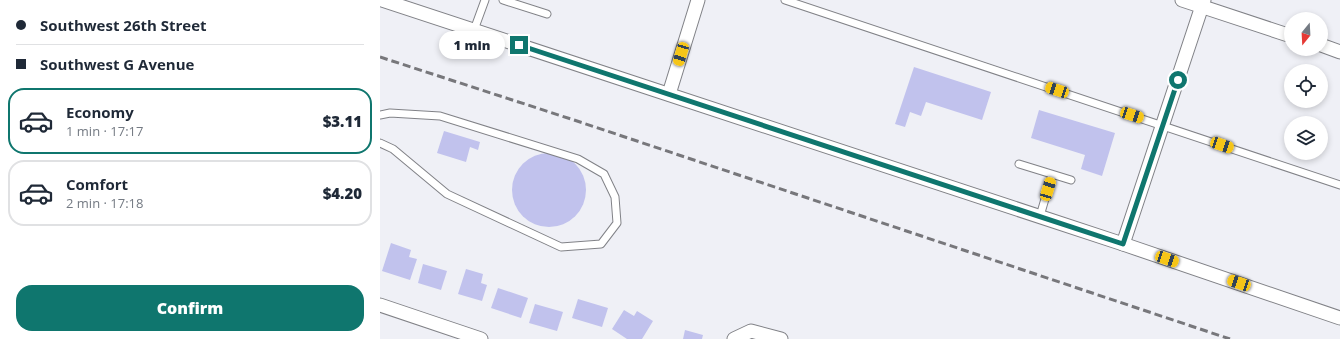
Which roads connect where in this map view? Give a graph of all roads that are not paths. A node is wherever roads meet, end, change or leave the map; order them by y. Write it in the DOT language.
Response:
graph roads {
  1 [pos="382,0"];
  2 [pos="485,0"];
  3 [pos="503,0"];
  4 [pos="698,0"];
  5 [pos="785,0"];
  6 [pos="1182,0"];
  7 [pos="1203,3"];
  8 [pos="547,14"];
  9 [pos="474,30"];
  10 [pos="1284,33"];
  11 [pos="1328,48"];
  12 [pos="1340,52"];
  13 [pos="668,94"];
  14 [pos="380,115"];
  15 [pos="1163,125"];
  16 [pos="380,142"];
  17 [pos="1019,164"];
  18 [pos="1052,175"];
  19 [pos="1071,180"];
  20 [pos="1340,185"];
  21 [pos="1040,216"];
  22 [pos="1123,244"];
  23 [pos="380,305"];
  24 [pos="1340,318"];
  25 [pos="481,339"];
  26 [pos="734,339"];
  27 [pos="781,339"];
  1 -- 9 [label="street"];
  2 -- 9 [label="lane"];
  3 -- 8 [label="lane"];
  4 -- 13 [label="street"];
  5 -- 15 [label="lane"];
  6 -- 7 [label="street"];
  7 -- 10 [label="street"];
  7 -- 15 [label="street"];
  9 -- 13 [label="street"];
  11 -- 12 [label="street"];
  13 -- 21 [label="street"];
  14 -- 16 [label="lane"];
  15 -- 20 [label="lane"];
  15 -- 22 [label="street"];
  17 -- 18 [label="lane"];
  18 -- 19 [label="lane"];
  18 -- 21 [label="lane"];
  21 -- 22 [label="street"];
  22 -- 24 [label="street"];
  23 -- 25 [label="street"];
  26 -- 27 [label="street"];
}
